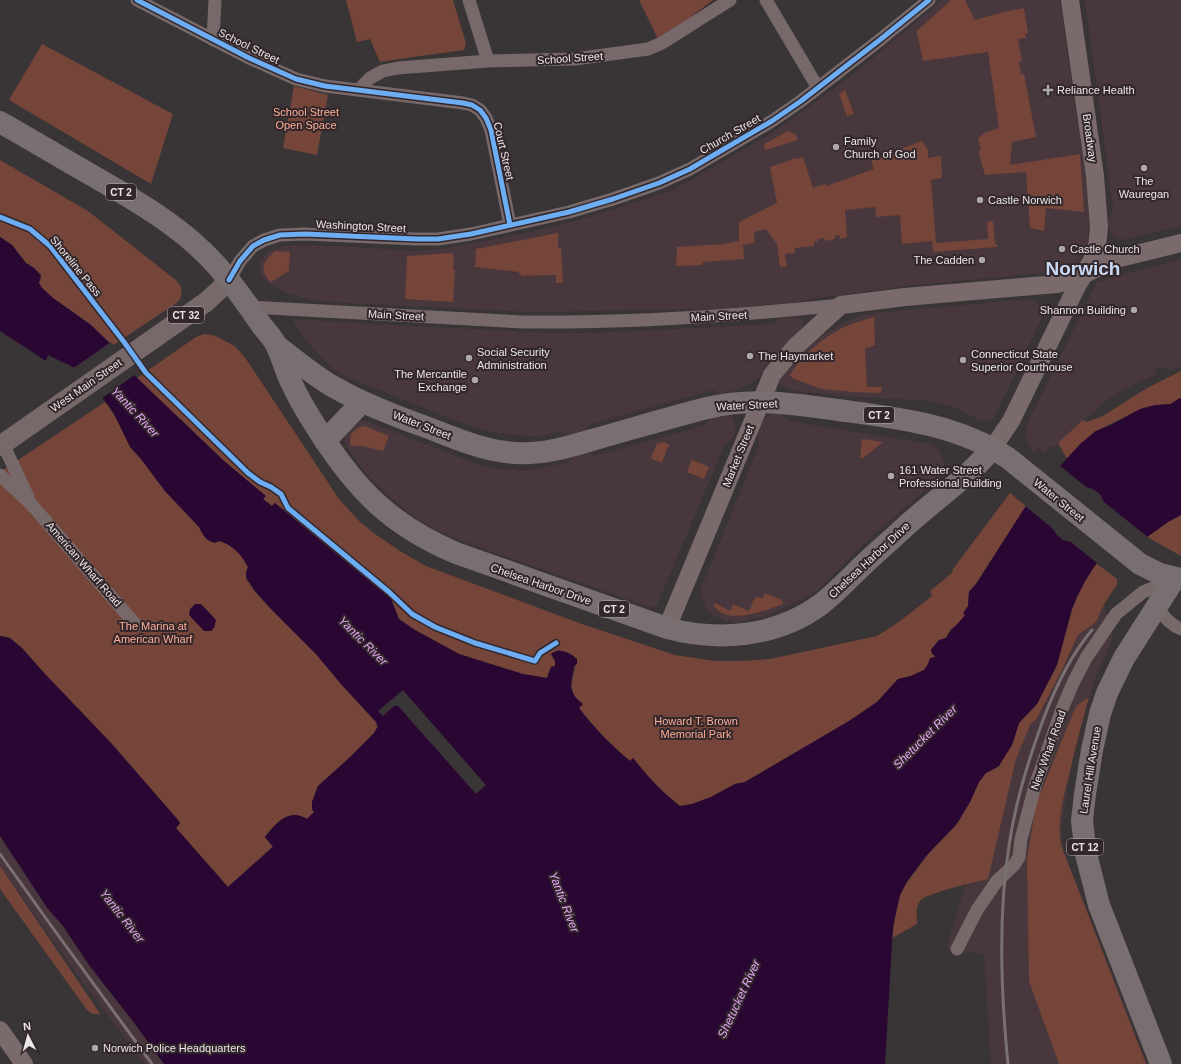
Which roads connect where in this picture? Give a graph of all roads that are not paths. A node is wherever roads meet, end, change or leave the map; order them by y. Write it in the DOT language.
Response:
graph roads {
  1 [pos="137,0"];
  2 [pos="215,0"];
  3 [pos="469,0"];
  4 [pos="730,0"];
  5 [pos="766,0"];
  6 [pos="929,0"];
  7 [pos="1070,0"];
  8 [pos="213,40"];
  9 [pos="488,61"];
  10 [pos="818,88"];
  11 [pos="360,90"];
  12 [pos="0,122"];
  13 [pos="510,225"];
  14 [pos="1181,242"];
  15 [pos="1084,274"];
  16 [pos="229,280"];
  17 [pos="841,305"];
  18 [pos="249,307"];
  19 [pos="277,346"];
  20 [pos="362,402"];
  21 [pos="760,402"];
  22 [pos="325,441"];
  23 [pos="1,445"];
  24 [pos="992,449"];
  25 [pos="0,475"];
  26 [pos="31,504"];
  27 [pos="1178,579"];
  28 [pos="1157,607"];
  29 [pos="136,625"];
  30 [pos="667,628"];
  31 [pos="1181,629"];
  32 [pos="957,949"];
  33 [pos="0,1030"];
  34 [pos="24,1064"];
  35 [pos="1161,1064"];
  1 -- 8 [label="street, School Street"];
  2 -- 8 [label="street"];
  3 -- 9 [label="street"];
  4 -- 9 [label="street, School Street"];
  5 -- 10 [label="street"];
  6 -- 10 [label="street, Church Street"];
  7 -- 15 [label="main road, Broadway"];
  8 -- 11 [label="street, School Street"];
  9 -- 11 [label="street, School Street"];
  10 -- 13 [label="street, Church Street"];
  11 -- 13 [label="street, Court Street"];
  12 -- 16 [label="highway, CT 2"];
  13 -- 16 [label="street, Washington Street"];
  14 -- 15 [label="main road, Main Street"];
  15 -- 17 [label="main road, Main Street"];
  15 -- 24 [label="main road, Broadway"];
  16 -- 18 [label="highway, Chelsea Harbor Drive / CT 2"];
  16 -- 23 [label="main road, West Main Street / CT 32"];
  17 -- 18 [label="street, Main Street"];
  17 -- 21 [label="main road, Market Street"];
  18 -- 19 [label="highway, Chelsea Harbor Drive / CT 2"];
  19 -- 20 [label="highway, Water Street / CT 2"];
  19 -- 22 [label="highway, Chelsea Harbor Drive / CT 2"];
  20 -- 21 [label="highway, Water Street / CT 2"];
  20 -- 22 [label="highway"];
  21 -- 24 [label="highway, Water Street / CT 2"];
  21 -- 30 [label="main road, Market Street"];
  22 -- 30 [label="highway, Chelsea Harbor Drive / CT 2"];
  23 -- 26 [label="street, American Wharf Road"];
  24 -- 27 [label="highway, Water Street / CT 2"];
  24 -- 30 [label="highway, Chelsea Harbor Drive / CT 2"];
  25 -- 26 [label="street, American Wharf Road"];
  26 -- 29 [label="street, American Wharf Road"];
  27 -- 28 [label="highway, Laurel Hill Avenue / CT 12"];
  27 -- 32 [label="street, New Wharf Road"];
  28 -- 31 [label="street"];
  28 -- 35 [label="highway, Laurel Hill Avenue / CT 12"];
  33 -- 34 [label="main road"];
}
